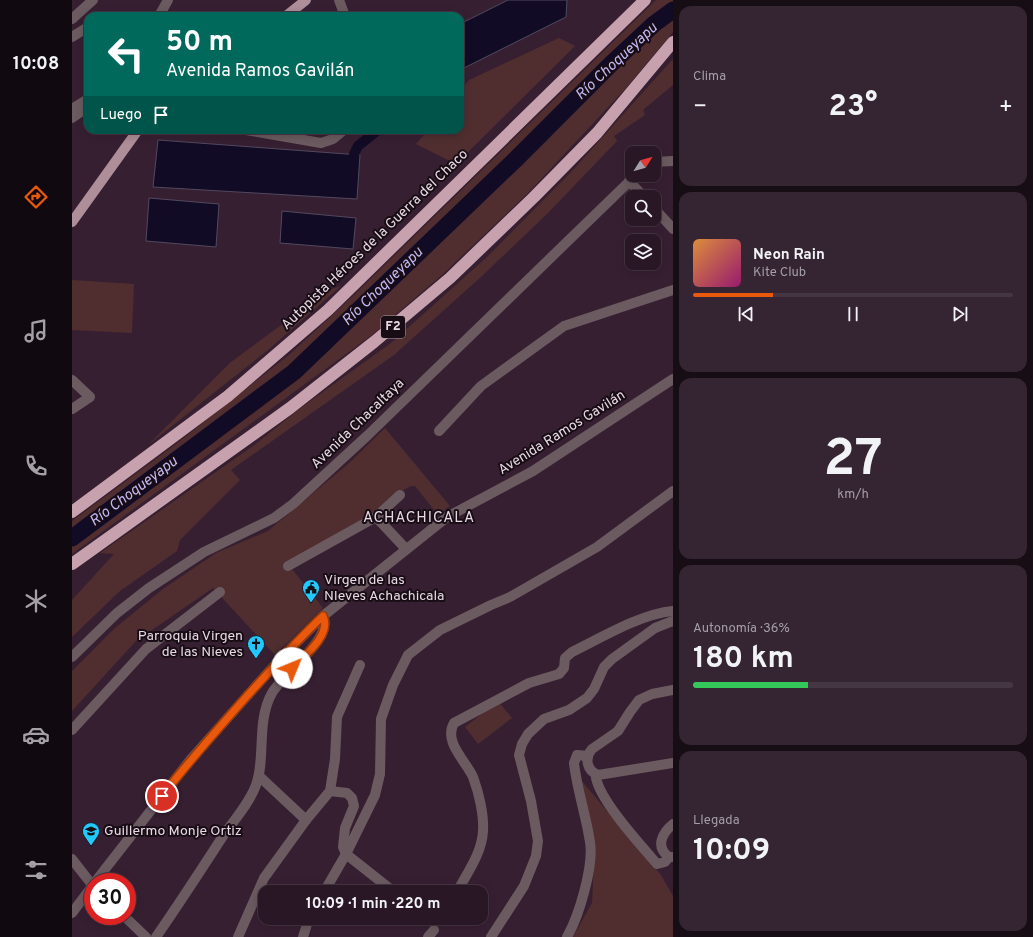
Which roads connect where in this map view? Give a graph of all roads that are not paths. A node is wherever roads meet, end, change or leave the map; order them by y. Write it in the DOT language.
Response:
graph roads {
  1 [pos="93,0"];
  2 [pos="168,0"];
  3 [pos="306,0"];
  4 [pos="339,0"];
  5 [pos="645,0"];
  6 [pos="161,12"];
  7 [pos="291,12"];
  8 [pos="344,12"];
  9 [pos="72,19"];
  10 [pos="84,30"];
  11 [pos="72,37"];
  12 [pos="673,42"];
  13 [pos="84,102"];
  14 [pos="72,109"];
  15 [pos="84,110"];
  16 [pos="72,118"];
  17 [pos="135,134"];
  18 [pos="269,134"];
  19 [pos="339,134"];
  20 [pos="673,160"];
  21 [pos="661,161"];
  22 [pos="629,182"];
  23 [pos="661,216"];
  24 [pos="72,222"];
  25 [pos="673,229"];
  26 [pos="673,290"];
  27 [pos="673,379"];
  28 [pos="72,380"];
  29 [pos="72,409"];
  30 [pos="439,430"];
  31 [pos="673,491"];
  32 [pos="400,495"];
  33 [pos="72,512"];
  34 [pos="376,517"];
  35 [pos="406,549"];
  36 [pos="72,564"];
  37 [pos="288,566"];
  38 [pos="220,592"];
  39 [pos="673,611"];
  40 [pos="323,616"];
  41 [pos="673,621"];
  42 [pos="72,657"];
  43 [pos="360,665"];
  44 [pos="673,690"];
  45 [pos="72,730"];
  46 [pos="588,756"];
  47 [pos="673,764"];
  48 [pos="598,774"];
  49 [pos="259,776"];
  50 [pos="330,791"];
  51 [pos="306,820"];
  52 [pos="673,824"];
  53 [pos="346,854"];
  54 [pos="671,857"];
  55 [pos="72,859"];
  56 [pos="102,873"];
  57 [pos="84,874"];
  58 [pos="328,885"];
  59 [pos="385,885"];
  60 [pos="461,885"];
  61 [pos="84,898"];
  62 [pos="72,913"];
  63 [pos="133,925"];
  64 [pos="307,925"];
  65 [pos="146,937"];
  66 [pos="156,937"];
  67 [pos="238,937"];
  68 [pos="303,937"];
  69 [pos="491,937"];
  70 [pos="567,937"];
  1 -- 9 [label="street"];
  2 -- 6 [label="street"];
  3 -- 7 [label="main road"];
  4 -- 8 [label="street"];
  5 -- 33 [label="highway, Autopista Héroes de la Guerra del Chaco"];
  10 -- 11 [label="street"];
  12 -- 36 [label="highway, F2"];
  13 -- 14 [label="street"];
  15 -- 16 [label="street"];
  17 -- 24 [label="main road"];
  18 -- 19 [label="street"];
  20 -- 21 [label="street"];
  22 -- 42 [label="street, Avenida Chacaltaya"];
  23 -- 25 [label="street"];
  26 -- 30 [label="street"];
  27 -- 35 [label="street, Avenida Ramos Gavilán"];
  28 -- 29 [label="street"];
  31 -- 53 [label="street"];
  32 -- 34 [label="street"];
  34 -- 35 [label="street"];
  34 -- 37 [label="street"];
  35 -- 40 [label="street, Avenida Ramos Gavilán"];
  38 -- 45 [label="street"];
  39 -- 60 [label="street"];
  40 -- 49 [label="street"];
  40 -- 56 [label="street, Avenida Ramos Gavilán"];
  41 -- 69 [label="street"];
  43 -- 50 [label="street"];
  44 -- 46 [label="street"];
  46 -- 48 [label="street"];
  46 -- 70 [label="street"];
  47 -- 48 [label="street"];
  48 -- 54 [label="street"];
  49 -- 51 [label="street"];
  49 -- 66 [label="street"];
  50 -- 51 [label="street"];
  50 -- 53 [label="street"];
  51 -- 67 [label="street"];
  52 -- 54 [label="street"];
  53 -- 58 [label="street"];
  53 -- 59 [label="street"];
  55 -- 57 [label="street"];
  61 -- 62 [label="street"];
  63 -- 65 [label="street"];
  64 -- 68 [label="street"];
}
